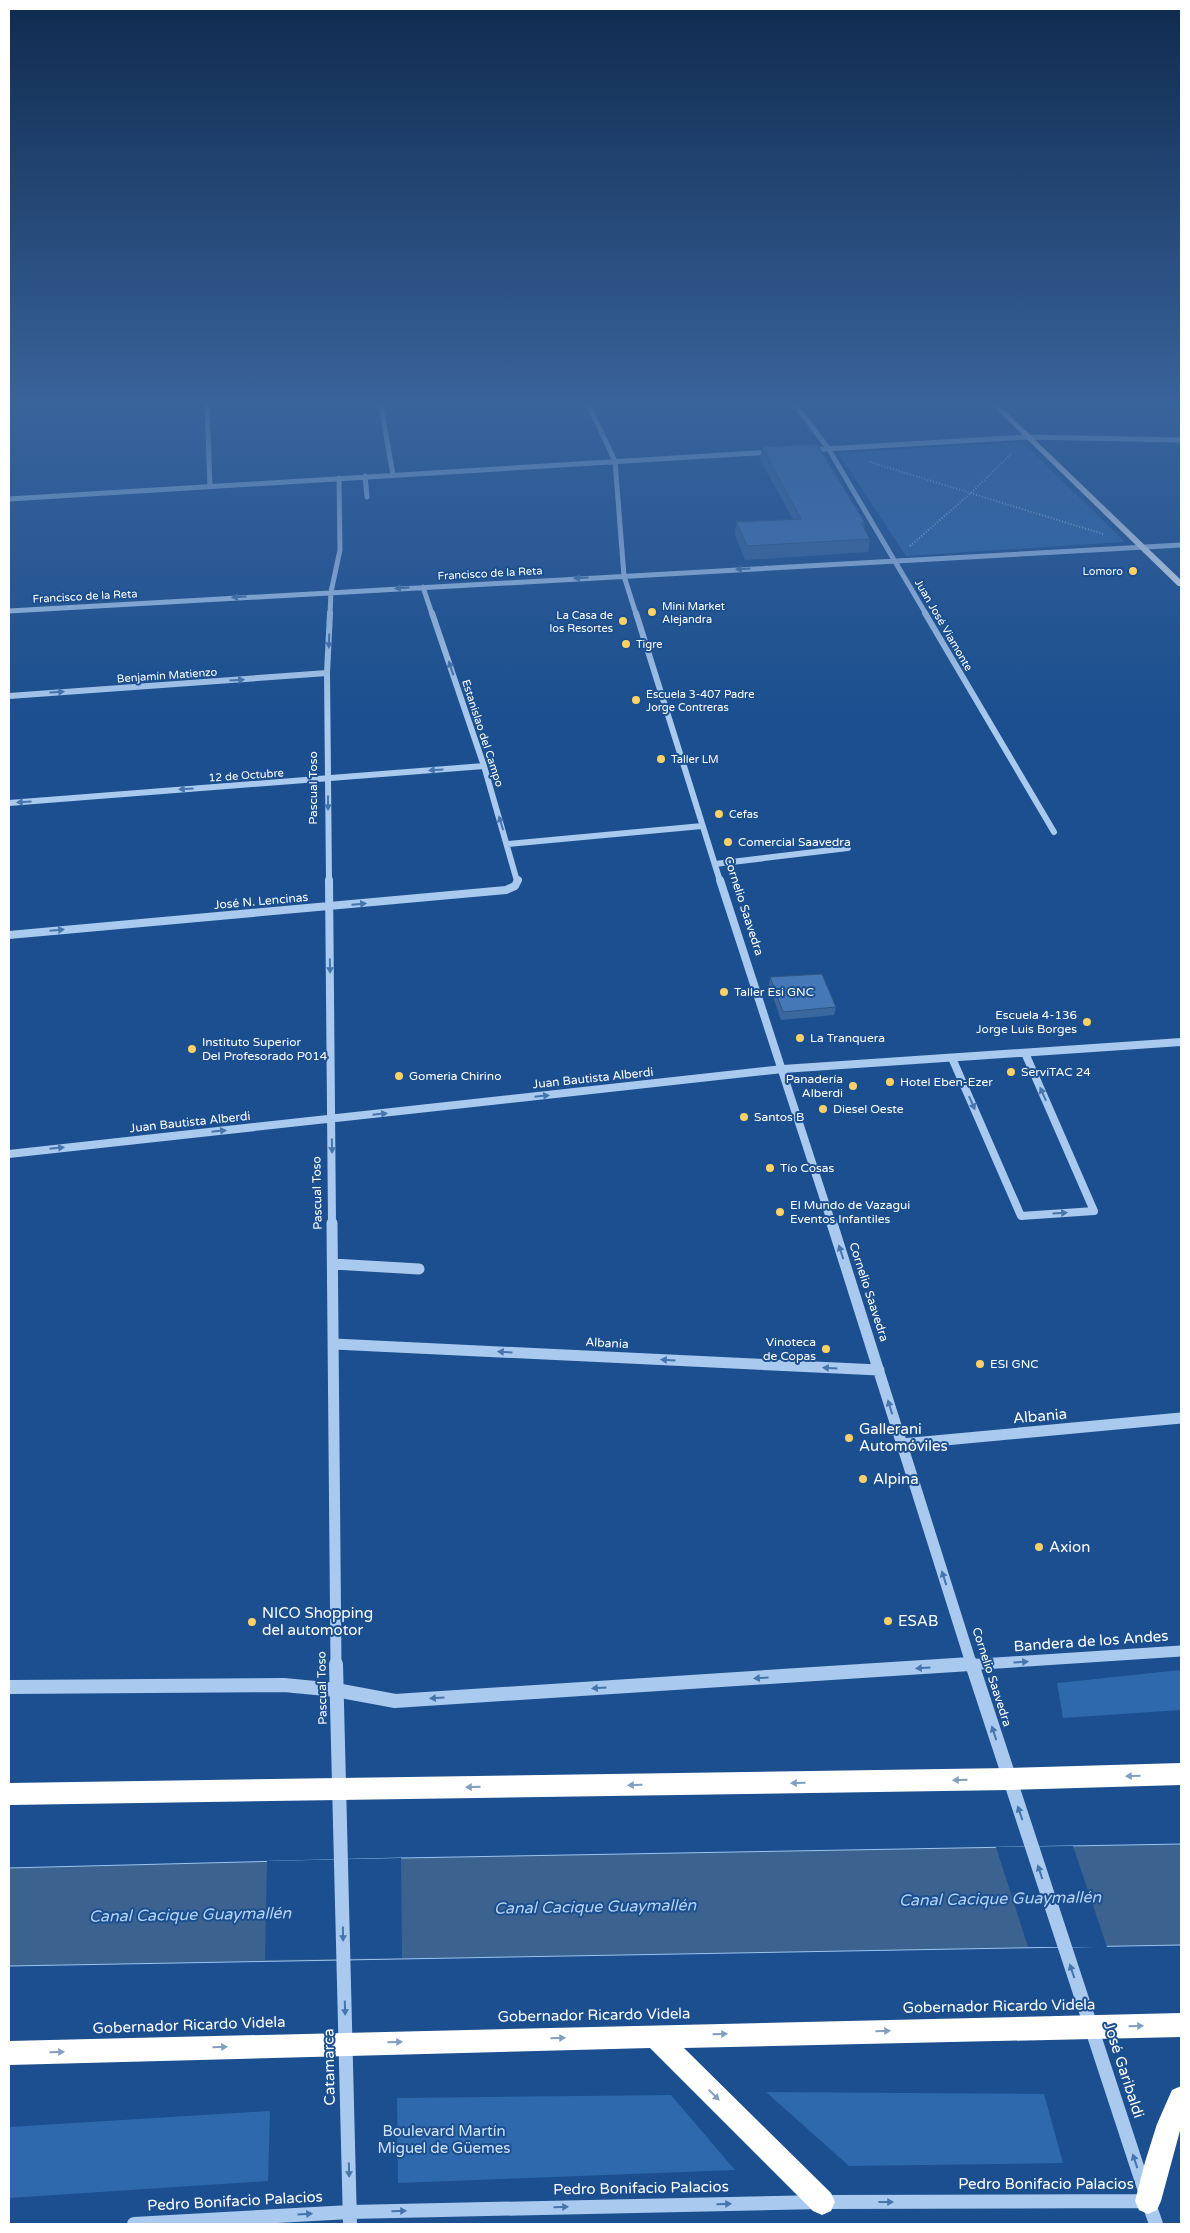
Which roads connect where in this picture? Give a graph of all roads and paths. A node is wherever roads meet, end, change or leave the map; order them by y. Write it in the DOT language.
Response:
graph roads {
  1 [pos="339,510"];
  2 [pos="619,510"];
  3 [pos="865,510"];
  4 [pos="951,510"];
  5 [pos="1025,510"];
  6 [pos="1104,510"];
  7 [pos="1104,535"];
  8 [pos="1181,545"];
  9 [pos="1142,547"];
  10 [pos="894,560"];
  11 [pos="624,576"];
  12 [pos="1181,584"];
  13 [pos="423,587"];
  14 [pos="331,592"];
  15 [pos="9,611"];
  16 [pos="327,673"];
  17 [pos="9,696"];
  18 [pos="484,766"];
  19 [pos="328,778"];
  20 [pos="9,803"];
  21 [pos="702,826"];
  22 [pos="1054,832"];
  23 [pos="508,844"];
  24 [pos="848,848"];
  25 [pos="714,864"];
  26 [pos="515,886"];
  27 [pos="329,906"];
  28 [pos="9,935"];
  29 [pos="1181,1042"];
  30 [pos="1025,1053"];
  31 [pos="952,1058"];
  32 [pos="783,1069"];
  33 [pos="331,1119"];
  34 [pos="9,1154"];
  35 [pos="333,1264"];
  36 [pos="419,1269"];
  37 [pos="334,1344"];
  38 [pos="878,1370"];
  39 [pos="1181,1418"];
  40 [pos="902,1444"];
  41 [pos="1181,1652"];
  42 [pos="972,1665"];
  43 [pos="9,1687"];
  44 [pos="336,1690"];
  45 [pos="1181,1774"];
  46 [pos="1009,1780"];
  47 [pos="340,1789"];
  48 [pos="9,1794"];
  49 [pos="1048,1898"];
  50 [pos="343,1909"];
  51 [pos="343,1959"];
  52 [pos="1181,2025"];
  53 [pos="1091,2027"];
  54 [pos="654,2036"];
  55 [pos="346,2043"];
  56 [pos="9,2053"];
  57 [pos="1181,2099"];
  58 [pos="822,2202"];
  59 [pos="1152,2213"];
  60 [pos="350,2218"];
  61 [pos="134,2224"];
  1 -- 14 [label="street, Pascual Toso"];
  2 -- 11 [label="street, Cornelio Saavedra"];
  3 -- 10 [label="street, Juan José Viamonte"];
  4 -- 10 [label="path"];
  5 -- 7 [label="path"];
  6 -- 9 [label="main road"];
  8 -- 9 [label="street, Francisco de la Reta"];
  9 -- 10 [label="street, Francisco de la Reta"];
  9 -- 12 [label="main road"];
  10 -- 11 [label="street, Francisco de la Reta, one-way"];
  10 -- 22 [label="street, Juan José Viamonte"];
  11 -- 13 [label="street, Francisco de la Reta, one-way"];
  11 -- 21 [label="street, Cornelio Saavedra"];
  13 -- 14 [label="street, Francisco de la Reta, one-way"];
  18 -- 13 [label="street, Estanislao del Campo, one-way"];
  14 -- 15 [label="street, Francisco de la Reta, one-way"];
  14 -- 16 [label="street, Pascual Toso, one-way"];
  17 -- 16 [label="street, Benjamín Matienzo, one-way"];
  16 -- 19 [label="street, Pascual Toso"];
  18 -- 19 [label="street, 12 de Octubre, one-way"];
  23 -- 18 [label="street, Estanislao del Campo, one-way"];
  19 -- 20 [label="street, 12 de Octubre, one-way"];
  19 -- 27 [label="street, Pascual Toso, one-way"];
  21 -- 23 [label="street"];
  21 -- 25 [label="street, Cornelio Saavedra"];
  23 -- 26 [label="street, Estanislao del Campo"];
  24 -- 25 [label="street"];
  25 -- 32 [label="street, Cornelio Saavedra"];
  27 -- 26 [label="street, José N. Lencinas, one-way"];
  28 -- 27 [label="street, José N. Lencinas, one-way"];
  27 -- 33 [label="street, Pascual Toso, one-way"];
  29 -- 30 [label="street, Juan Bautista Alberdi"];
  30 -- 31 [label="street, Juan Bautista Alberdi"];
  31 -- 30 [label="street, one-way"];
  31 -- 32 [label="street, Juan Bautista Alberdi"];
  33 -- 32 [label="street, Juan Bautista Alberdi, one-way"];
  38 -- 32 [label="street, Cornelio Saavedra, one-way"];
  34 -- 33 [label="street, Juan Bautista Alberdi, one-way"];
  33 -- 35 [label="street, Pascual Toso, one-way"];
  35 -- 36 [label="street"];
  35 -- 37 [label="street, Pascual Toso"];
  38 -- 37 [label="street, Albania, one-way"];
  37 -- 44 [label="street, Pascual Toso"];
  40 -- 38 [label="street, Cornelio Saavedra, one-way"];
  39 -- 40 [label="street, Albania"];
  42 -- 40 [label="street, Cornelio Saavedra, one-way"];
  42 -- 41 [label="street, Bandera de los Andes, one-way"];
  42 -- 44 [label="street, Bandera de los Andes, one-way"];
  46 -- 42 [label="street, Cornelio Saavedra, one-way"];
  43 -- 44 [label="street, Bandera de los Andes"];
  44 -- 47 [label="street, Pascual Toso"];
  45 -- 46 [label="highway, one-way"];
  46 -- 47 [label="highway, one-way"];
  49 -- 46 [label="street, Cornelio Saavedra, one-way"];
  47 -- 48 [label="highway"];
  47 -- 50 [label="street, Pascual Toso"];
  53 -- 49 [label="street, José Garibaldi, one-way"];
  50 -- 51 [label="street, Catamarca, one-way"];
  51 -- 55 [label="street, Catamarca, one-way"];
  53 -- 52 [label="highway, Gobernador Ricardo Videla, one-way"];
  54 -- 53 [label="highway, Gobernador Ricardo Videla, one-way"];
  59 -- 53 [label="street, José Garibaldi, one-way"];
  55 -- 54 [label="highway, Gobernador Ricardo Videla, one-way"];
  54 -- 58 [label="highway, one-way"];
  56 -- 55 [label="highway, Gobernador Ricardo Videla, one-way"];
  55 -- 60 [label="street, Catamarca, one-way"];
  57 -- 59 [label="highway"];
  58 -- 59 [label="street, Pedro Bonifacio Palacios, one-way"];
  60 -- 58 [label="street, Pedro Bonifacio Palacios, one-way"];
  61 -- 60 [label="street, Pedro Bonifacio Palacios, one-way"];
}
